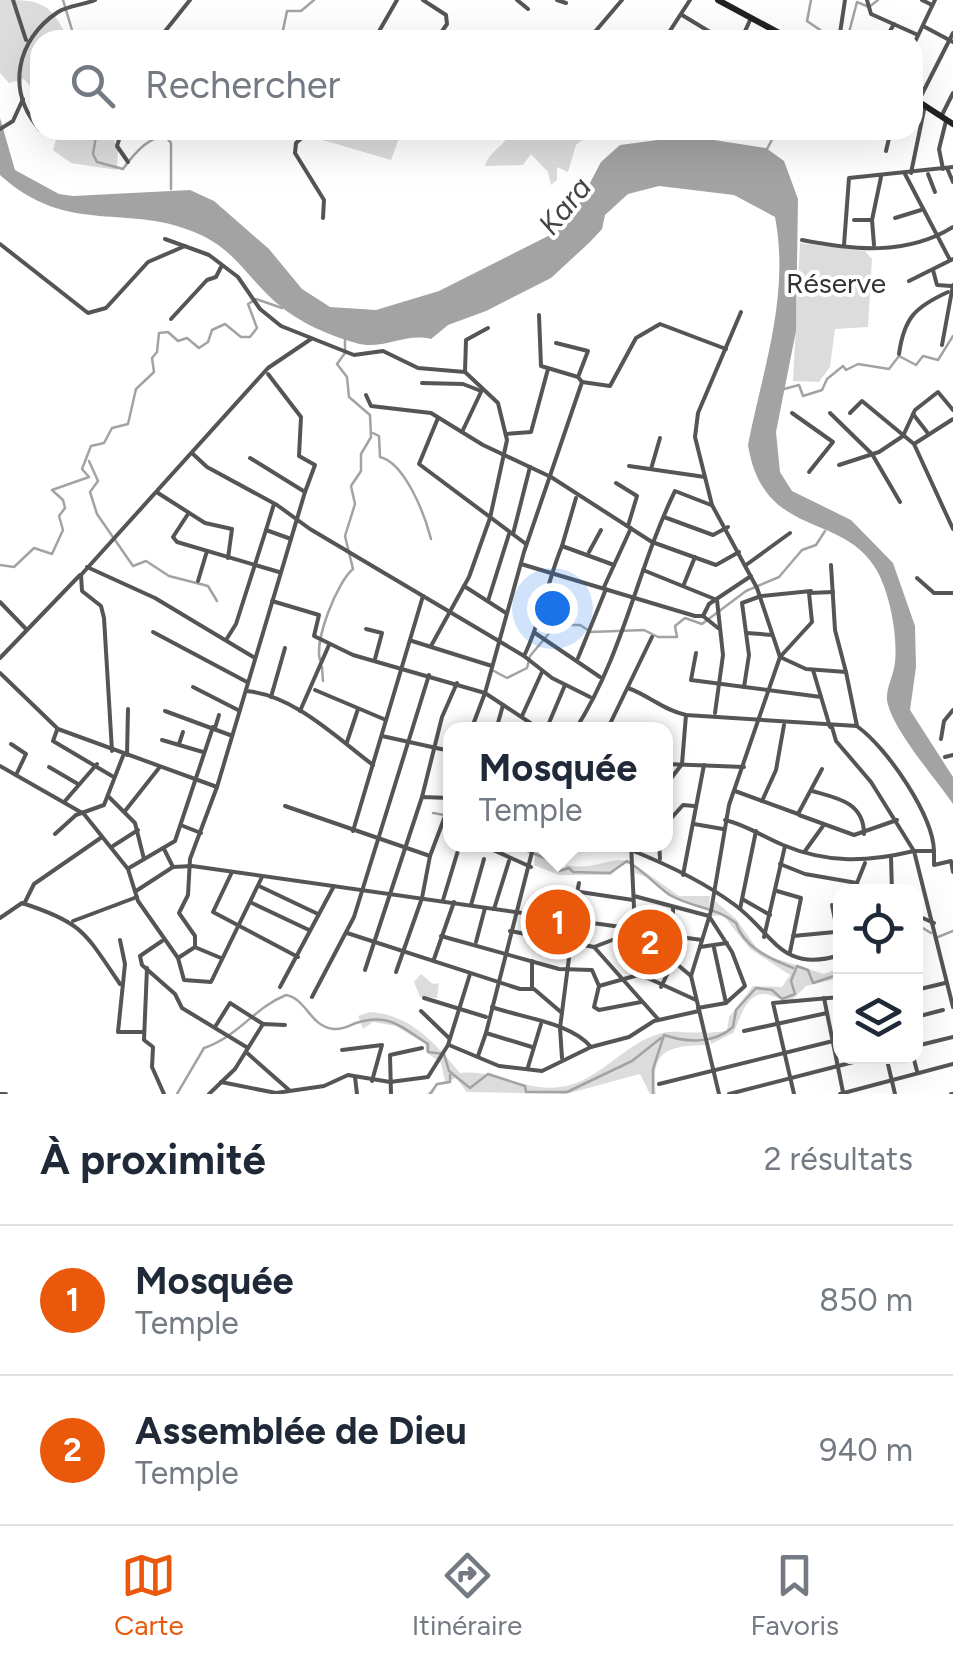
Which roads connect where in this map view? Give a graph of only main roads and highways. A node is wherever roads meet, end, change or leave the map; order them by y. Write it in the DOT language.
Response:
graph roads {
  1 [pos="718,0"];
  2 [pos="768,30"];
  3 [pos="923,103"];
  4 [pos="948,119"];
  1 -- 2 [label="main road"];
  3 -- 4 [label="main road"];
}
